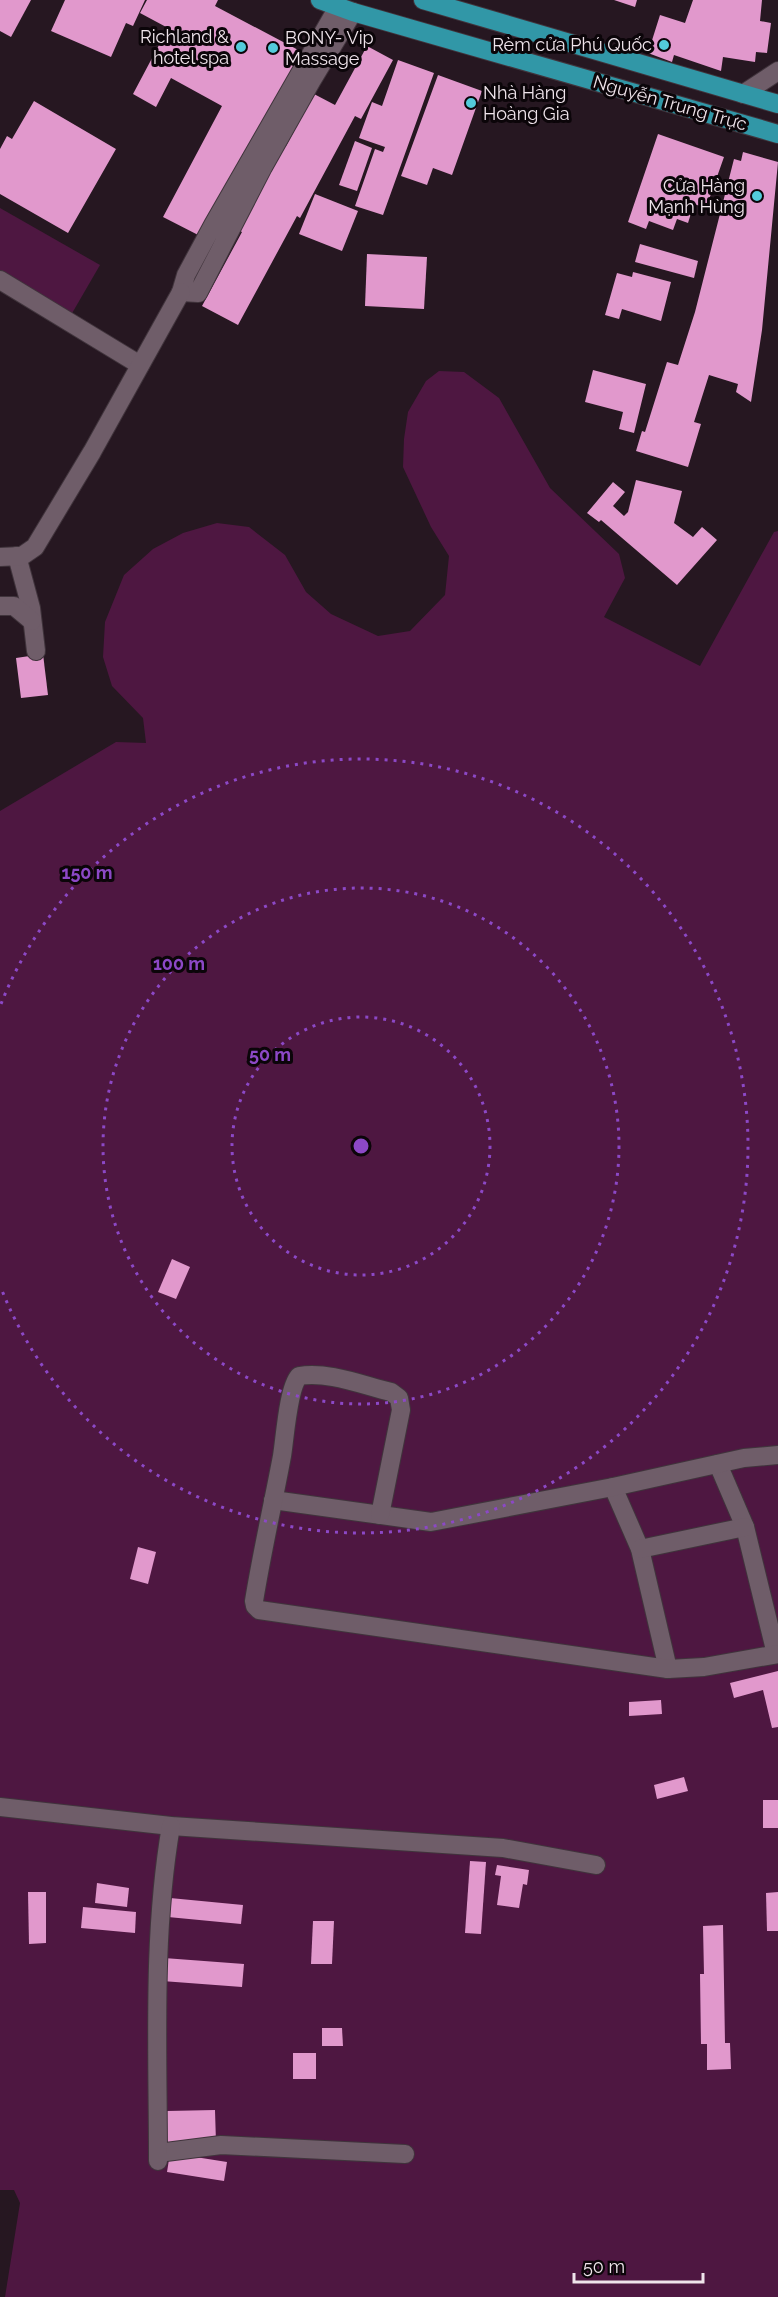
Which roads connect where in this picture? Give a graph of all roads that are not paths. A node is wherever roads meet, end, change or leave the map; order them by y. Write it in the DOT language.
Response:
graph roads {
  1 [pos="320,0"];
  2 [pos="423,0"];
  3 [pos="345,10"];
  4 [pos="778,71"];
  5 [pos="743,94"];
  6 [pos="778,104"];
  7 [pos="778,134"];
  8 [pos="0,280"];
  9 [pos="140,365"];
  10 [pos="13,561"];
  11 [pos="0,606"];
  12 [pos="32,615"];
  13 [pos="36,651"];
  14 [pos="778,1455"];
  15 [pos="718,1464"];
  16 [pos="613,1487"];
  17 [pos="273,1500"];
  18 [pos="380,1515"];
  19 [pos="745,1527"];
  20 [pos="640,1549"];
  21 [pos="777,1654"];
  22 [pos="668,1669"];
  23 [pos="0,1807"];
  24 [pos="171,1826"];
  25 [pos="596,1865"];
  26 [pos="405,2154"];
  1 -- 3 [label="main road, Nguyễn Trung Trực"];
  2 -- 5 [label="main road, Nguyễn Trung Trực"];
  3 -- 7 [label="main road, Nguyễn Trung Trực"];
  3 -- 9 [label="street"];
  4 -- 5 [label="street"];
  5 -- 6 [label="main road, Nguyễn Trung Trực"];
  8 -- 9 [label="street"];
  9 -- 10 [label="street"];
  10 -- 12 [label="street"];
  11 -- 12 [label="street"];
  12 -- 13 [label="street"];
  14 -- 15 [label="street"];
  15 -- 16 [label="street"];
  15 -- 19 [label="street"];
  16 -- 18 [label="street"];
  16 -- 20 [label="street"];
  17 -- 18 [label="street"];
  17 -- 18 [label="street"];
  17 -- 22 [label="street"];
  19 -- 20 [label="street"];
  19 -- 21 [label="street"];
  20 -- 22 [label="street"];
  21 -- 22 [label="street"];
  23 -- 24 [label="street"];
  24 -- 25 [label="street"];
  24 -- 26 [label="street"];
}
